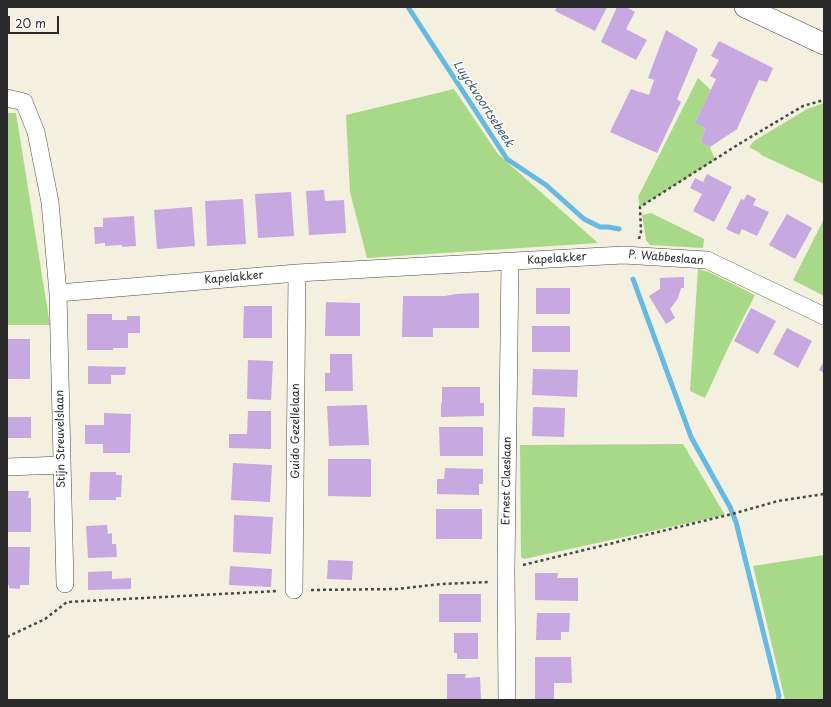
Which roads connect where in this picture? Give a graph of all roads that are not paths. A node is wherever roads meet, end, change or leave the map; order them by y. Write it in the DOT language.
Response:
graph roads {
  1 [pos="745,7"];
  2 [pos="824,44"];
  3 [pos="7,98"];
  4 [pos="622,255"];
  5 [pos="510,262"];
  6 [pos="297,272"];
  7 [pos="58,293"];
  8 [pos="824,316"];
  9 [pos="62,465"];
  10 [pos="7,467"];
  11 [pos="65,584"];
  12 [pos="294,590"];
  13 [pos="507,700"];
  1 -- 2 [label="street"];
  3 -- 7 [label="street"];
  4 -- 5 [label="street, Kapelakker"];
  4 -- 8 [label="street, P. Wabbeslaan"];
  5 -- 6 [label="street, Kapelakker"];
  5 -- 13 [label="street, Ernest Claeslaan"];
  6 -- 7 [label="street, Kapelakker"];
  6 -- 12 [label="street, Guido Gezellelaan"];
  7 -- 9 [label="street, Stijn Streuvelslaan"];
  9 -- 10 [label="street"];
  9 -- 11 [label="street, Stijn Streuvelslaan"];
}
